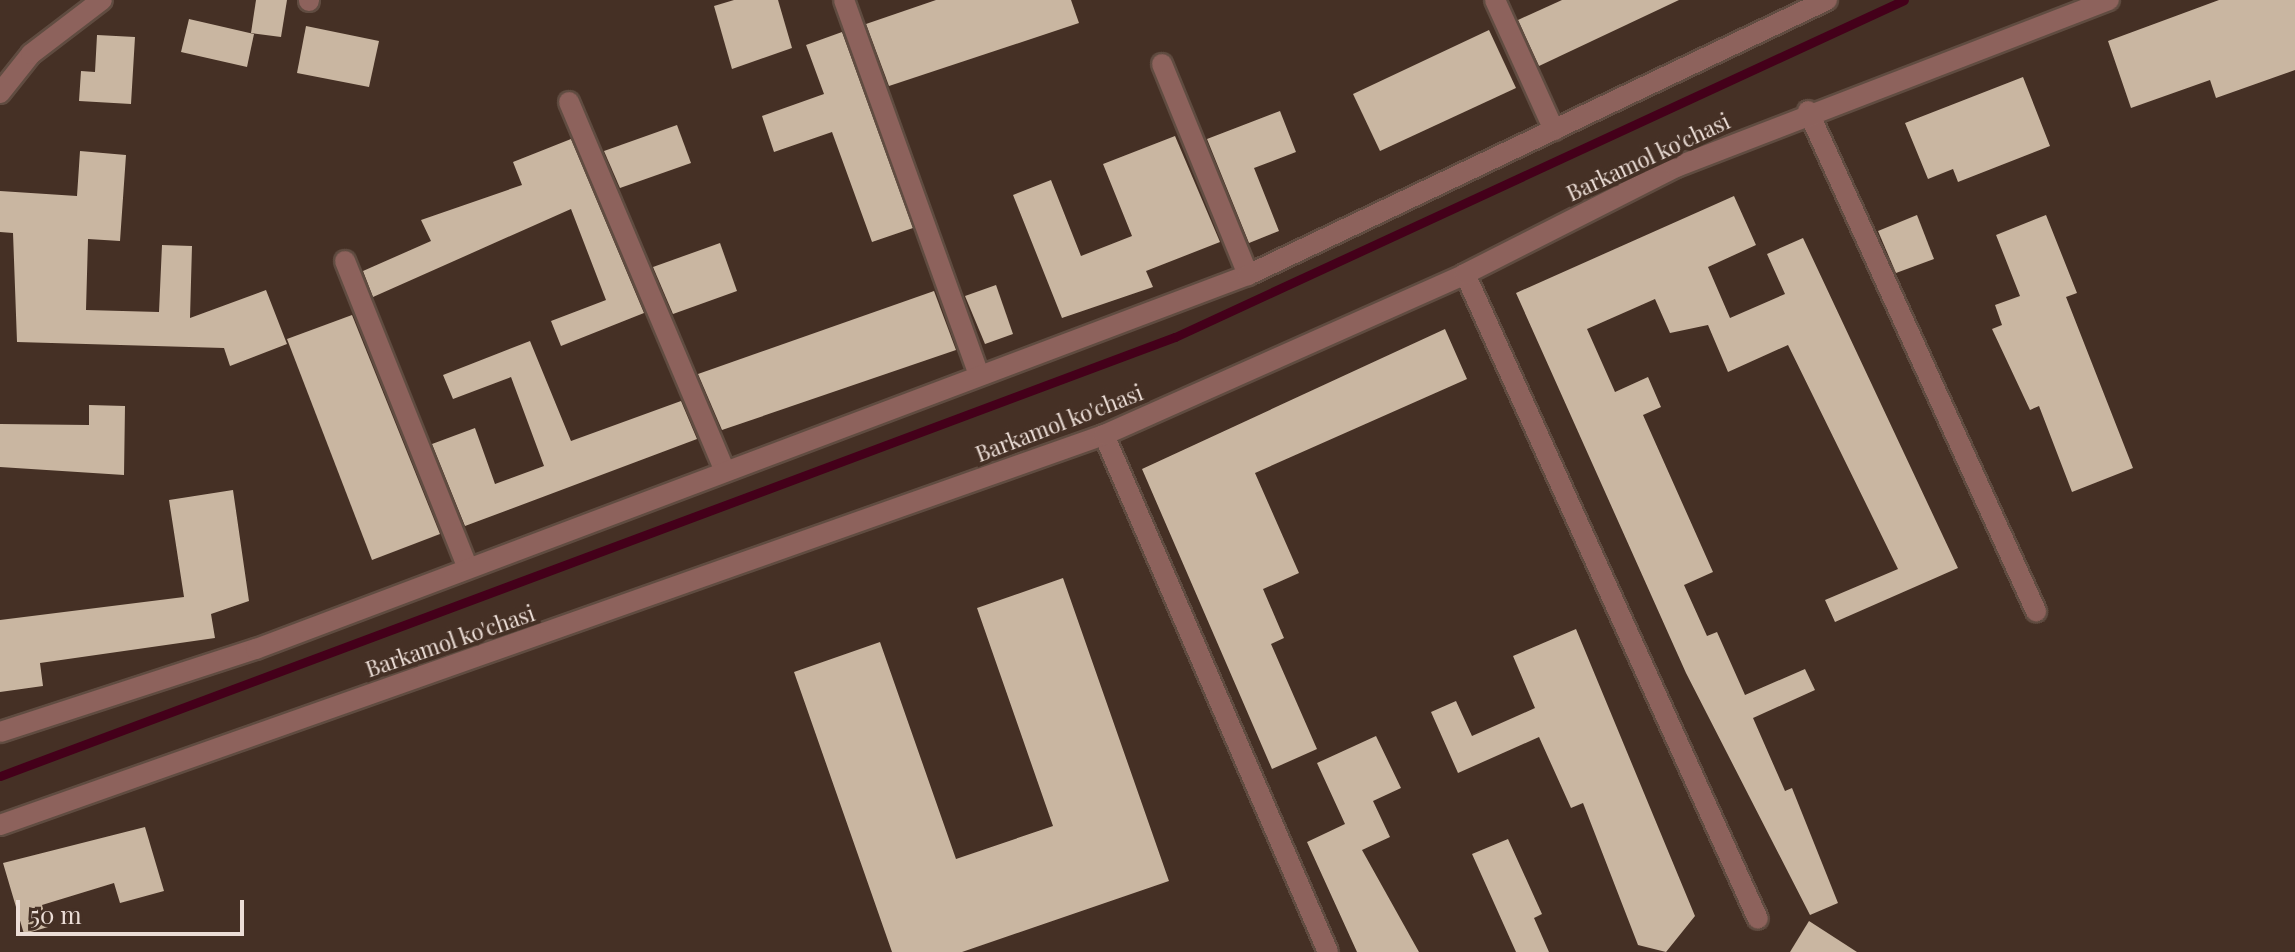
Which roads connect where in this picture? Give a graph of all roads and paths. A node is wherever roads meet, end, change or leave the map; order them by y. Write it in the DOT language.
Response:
graph roads {
  1 [pos="102,0"];
  2 [pos="844,0"];
  3 [pos="1495,0"];
  4 [pos="1827,0"];
  5 [pos="2109,0"];
  6 [pos="1162,64"];
  7 [pos="0,93"];
  8 [pos="569,102"];
  9 [pos="1808,111"];
  10 [pos="1554,130"];
  11 [pos="345,261"];
  12 [pos="1465,274"];
  13 [pos="1248,275"];
  14 [pos="979,374"];
  15 [pos="1104,435"];
  16 [pos="724,469"];
  17 [pos="466,563"];
  18 [pos="2036,611"];
  19 [pos="0,732"];
  20 [pos="0,825"];
  21 [pos="1758,919"];
  22 [pos="1328,952"];
  1 -- 7 [label="street"];
  2 -- 14 [label="street"];
  3 -- 10 [label="street"];
  4 -- 10 [label="street"];
  5 -- 9 [label="street, Barkamol ko'chasi"];
  6 -- 13 [label="street"];
  8 -- 16 [label="street"];
  9 -- 12 [label="street, Barkamol ko'chasi"];
  9 -- 18 [label="street"];
  10 -- 13 [label="street"];
  11 -- 17 [label="street"];
  12 -- 15 [label="street, Barkamol ko'chasi"];
  12 -- 21 [label="street"];
  13 -- 14 [label="street"];
  14 -- 16 [label="street"];
  15 -- 20 [label="street, Barkamol ko'chasi"];
  15 -- 22 [label="street"];
  16 -- 17 [label="street"];
  17 -- 19 [label="street"];
}
